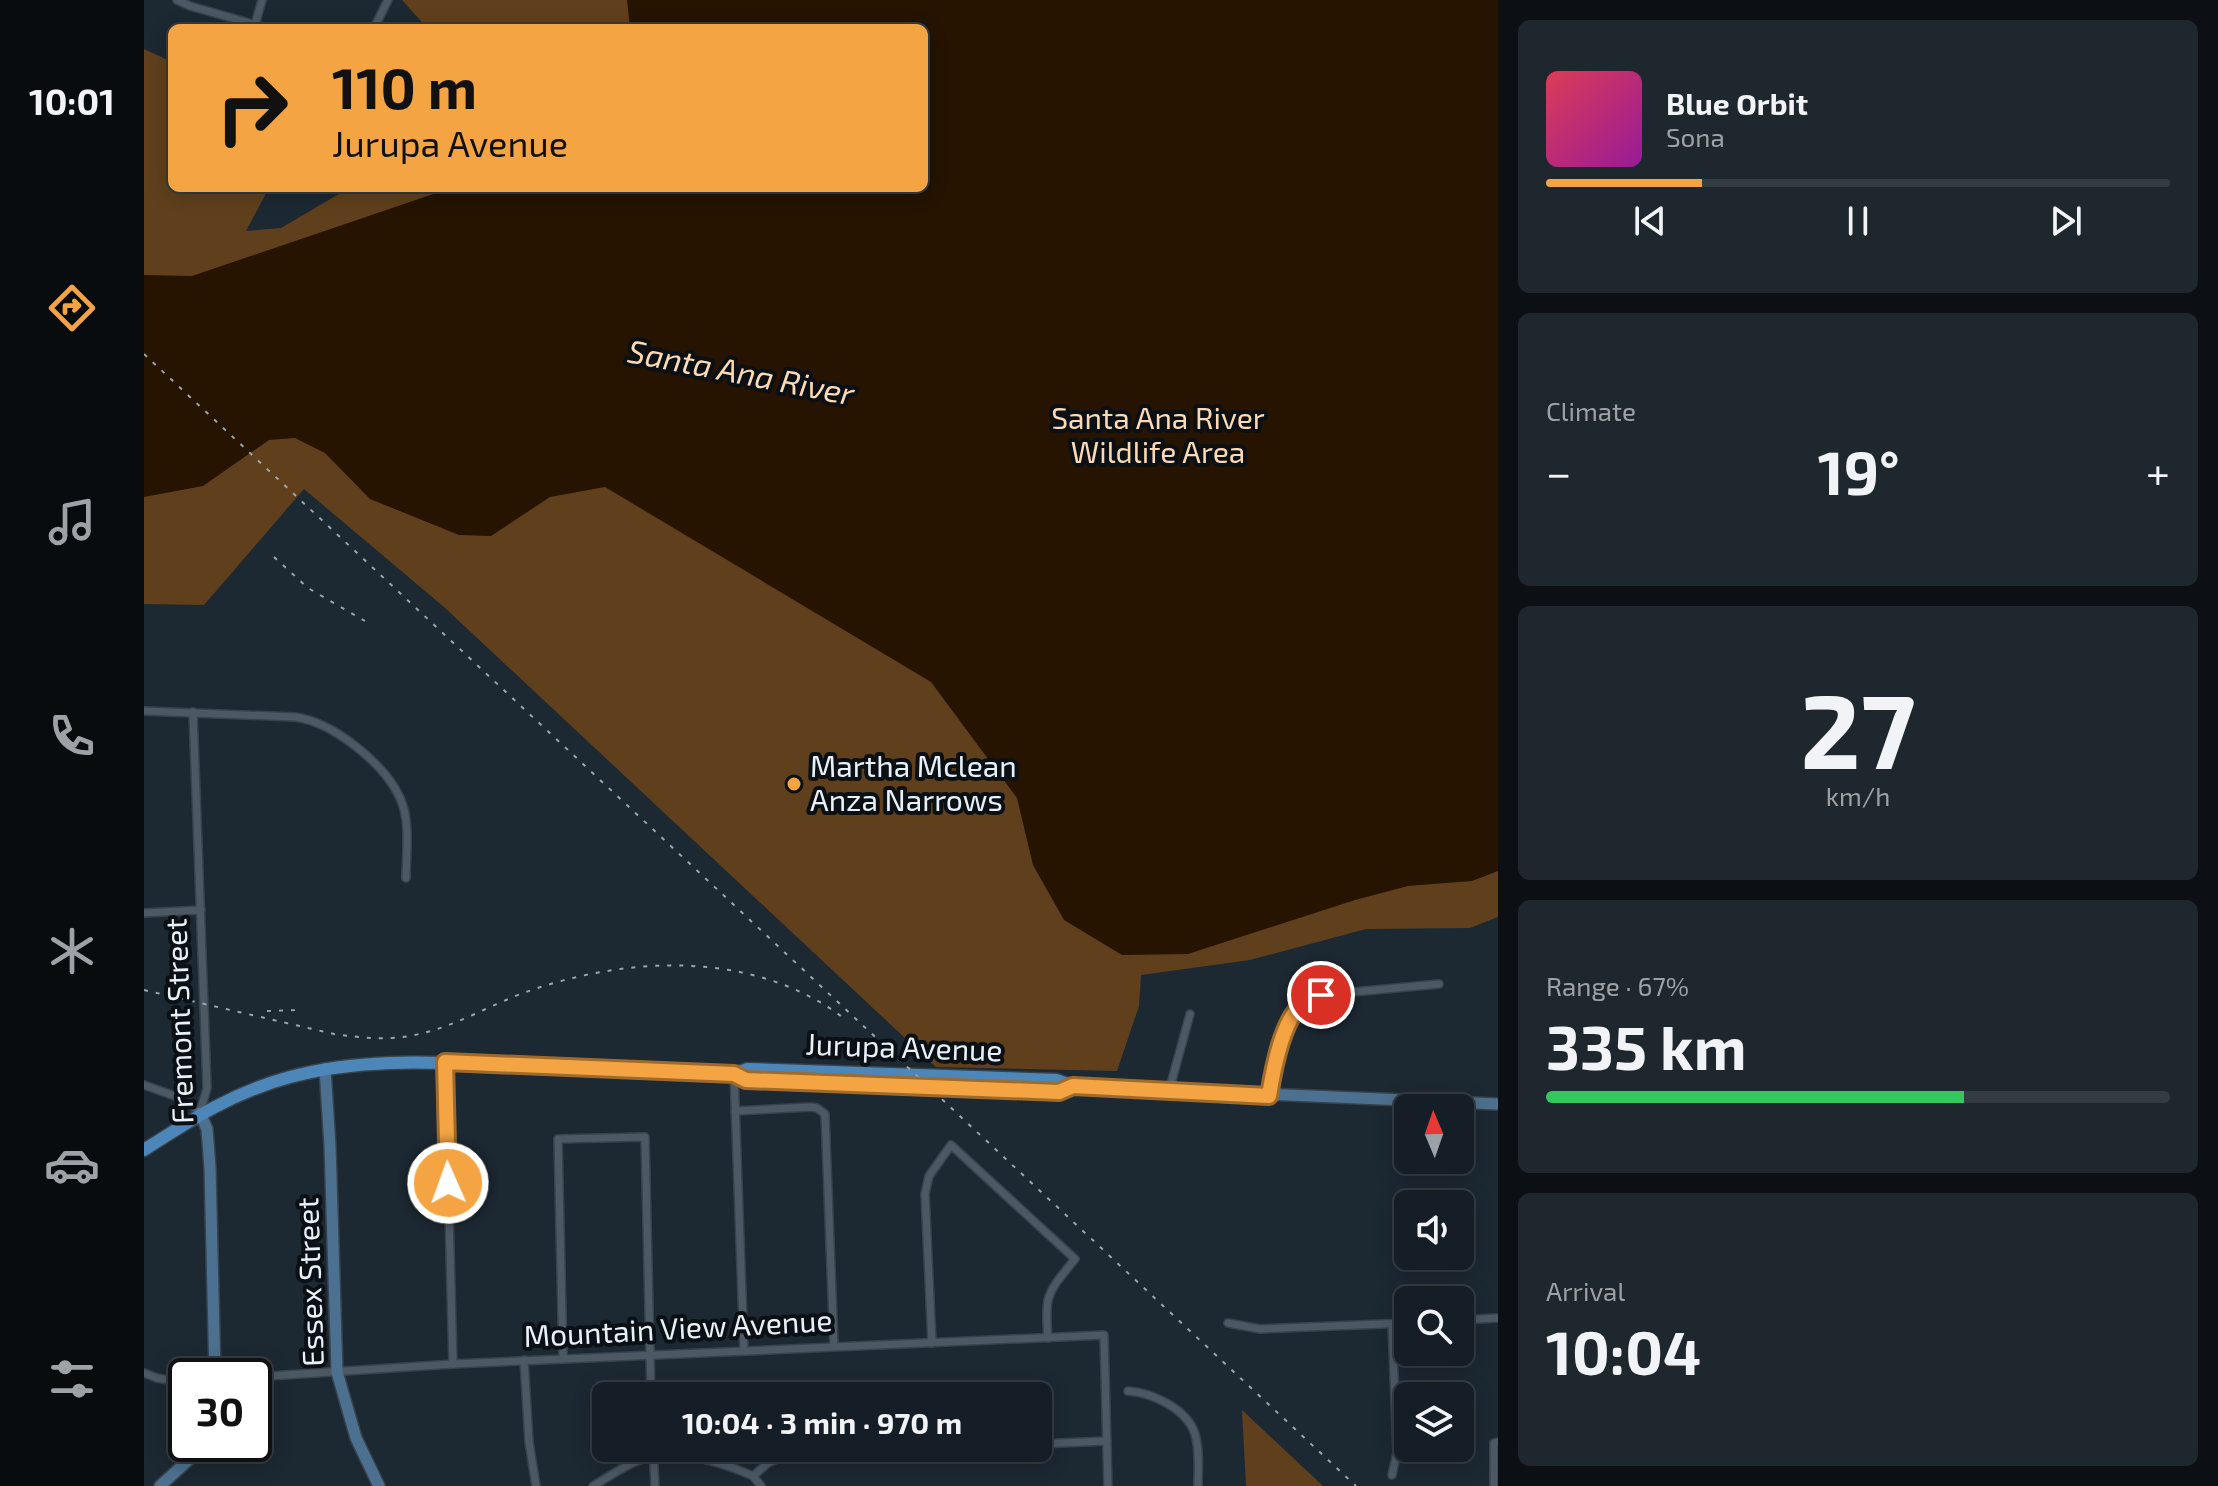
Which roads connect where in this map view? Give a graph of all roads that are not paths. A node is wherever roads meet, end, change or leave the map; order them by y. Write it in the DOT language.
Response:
graph roads {
  1 [pos="177,0"];
  2 [pos="262,0"];
  3 [pos="388,0"];
  4 [pos="252,24"];
  5 [pos="255,24"];
  6 [pos="376,24"];
  7 [pos="144,711"];
  8 [pos="193,712"];
  9 [pos="406,878"];
  10 [pos="201,910"];
  11 [pos="144,913"];
  12 [pos="1439,984"];
  13 [pos="1190,1014"];
  14 [pos="445,1062"];
  15 [pos="325,1069"];
  16 [pos="734,1074"];
  17 [pos="144,1085"];
  18 [pos="1073,1086"];
  19 [pos="1169,1091"];
  20 [pos="1269,1096"];
  21 [pos="1498,1104"];
  22 [pos="735,1111"];
  23 [pos="200,1113"];
  24 [pos="144,1150"];
  25 [pos="1498,1318"];
  26 [pos="1474,1319"];
  27 [pos="1228,1323"];
  28 [pos="1392,1324"];
  29 [pos="1048,1338"];
  30 [pos="932,1343"];
  31 [pos="834,1346"];
  32 [pos="744,1351"];
  33 [pos="651,1355"];
  34 [pos="215,1358"];
  35 [pos="563,1359"];
  36 [pos="524,1360"];
  37 [pos="453,1364"];
  38 [pos="337,1372"];
  39 [pos="144,1373"];
  40 [pos="272,1376"];
  41 [pos="168,1380"];
  42 [pos="651,1382"];
  43 [pos="1128,1391"];
  44 [pos="1107,1441"];
  45 [pos="1052,1443"];
  46 [pos="1496,1443"];
  47 [pos="186,1462"];
  48 [pos="636,1462"];
  49 [pos="654,1462"];
  50 [pos="717,1462"];
  51 [pos="770,1462"];
  52 [pos="1392,1475"];
  53 [pos="753,1476"];
  54 [pos="160,1486"];
  55 [pos="379,1486"];
  56 [pos="536,1486"];
  57 [pos="593,1486"];
  58 [pos="655,1486"];
  59 [pos="761,1486"];
  60 [pos="1108,1486"];
  61 [pos="1198,1486"];
  62 [pos="1494,1486"];
  1 -- 4 [label="street"];
  2 -- 5 [label="street"];
  3 -- 6 [label="street"];
  7 -- 8 [label="street"];
  8 -- 9 [label="street"];
  8 -- 10 [label="street, Fremont Street"];
  10 -- 11 [label="street"];
  10 -- 23 [label="street, Fremont Street"];
  12 -- 20 [label="street"];
  13 -- 19 [label="street"];
  14 -- 15 [label="main road, Jurupa Avenue"];
  14 -- 16 [label="main road, Jurupa Avenue"];
  14 -- 37 [label="street"];
  15 -- 23 [label="main road, Jurupa Avenue"];
  15 -- 38 [label="street, Essex Street"];
  16 -- 18 [label="main road, Jurupa Avenue"];
  16 -- 22 [label="street"];
  17 -- 23 [label="street"];
  18 -- 19 [label="street, Jurupa Avenue"];
  19 -- 20 [label="street, Jurupa Avenue"];
  20 -- 21 [label="street, Jurupa Avenue"];
  22 -- 31 [label="street"];
  22 -- 32 [label="street"];
  23 -- 24 [label="main road, Jurupa Avenue"];
  23 -- 34 [label="street, Fremont Street"];
  25 -- 26 [label="street"];
  27 -- 28 [label="street"];
  28 -- 52 [label="street"];
  29 -- 30 [label="street, Mountain View Avenue"];
  29 -- 30 [label="street"];
  29 -- 44 [label="street, Mountain View Avenue"];
  30 -- 31 [label="street, Mountain View Avenue"];
  31 -- 32 [label="street, Mountain View Avenue"];
  32 -- 33 [label="street, Mountain View Avenue"];
  33 -- 35 [label="street, Mountain View Avenue"];
  33 -- 35 [label="street"];
  33 -- 42 [label="street"];
  35 -- 36 [label="street, Mountain View Avenue"];
  36 -- 37 [label="street, Mountain View Avenue"];
  36 -- 56 [label="street"];
  37 -- 38 [label="street, Mountain View Avenue"];
  38 -- 40 [label="street, Mountain View Avenue"];
  38 -- 55 [label="street, Essex Street"];
  39 -- 41 [label="street"];
  43 -- 61 [label="street"];
  44 -- 45 [label="street"];
  44 -- 60 [label="street"];
  46 -- 62 [label="street"];
  47 -- 54 [label="street"];
  48 -- 57 [label="street"];
  49 -- 58 [label="street"];
  50 -- 53 [label="street"];
  51 -- 53 [label="street"];
  53 -- 59 [label="street"];
}
